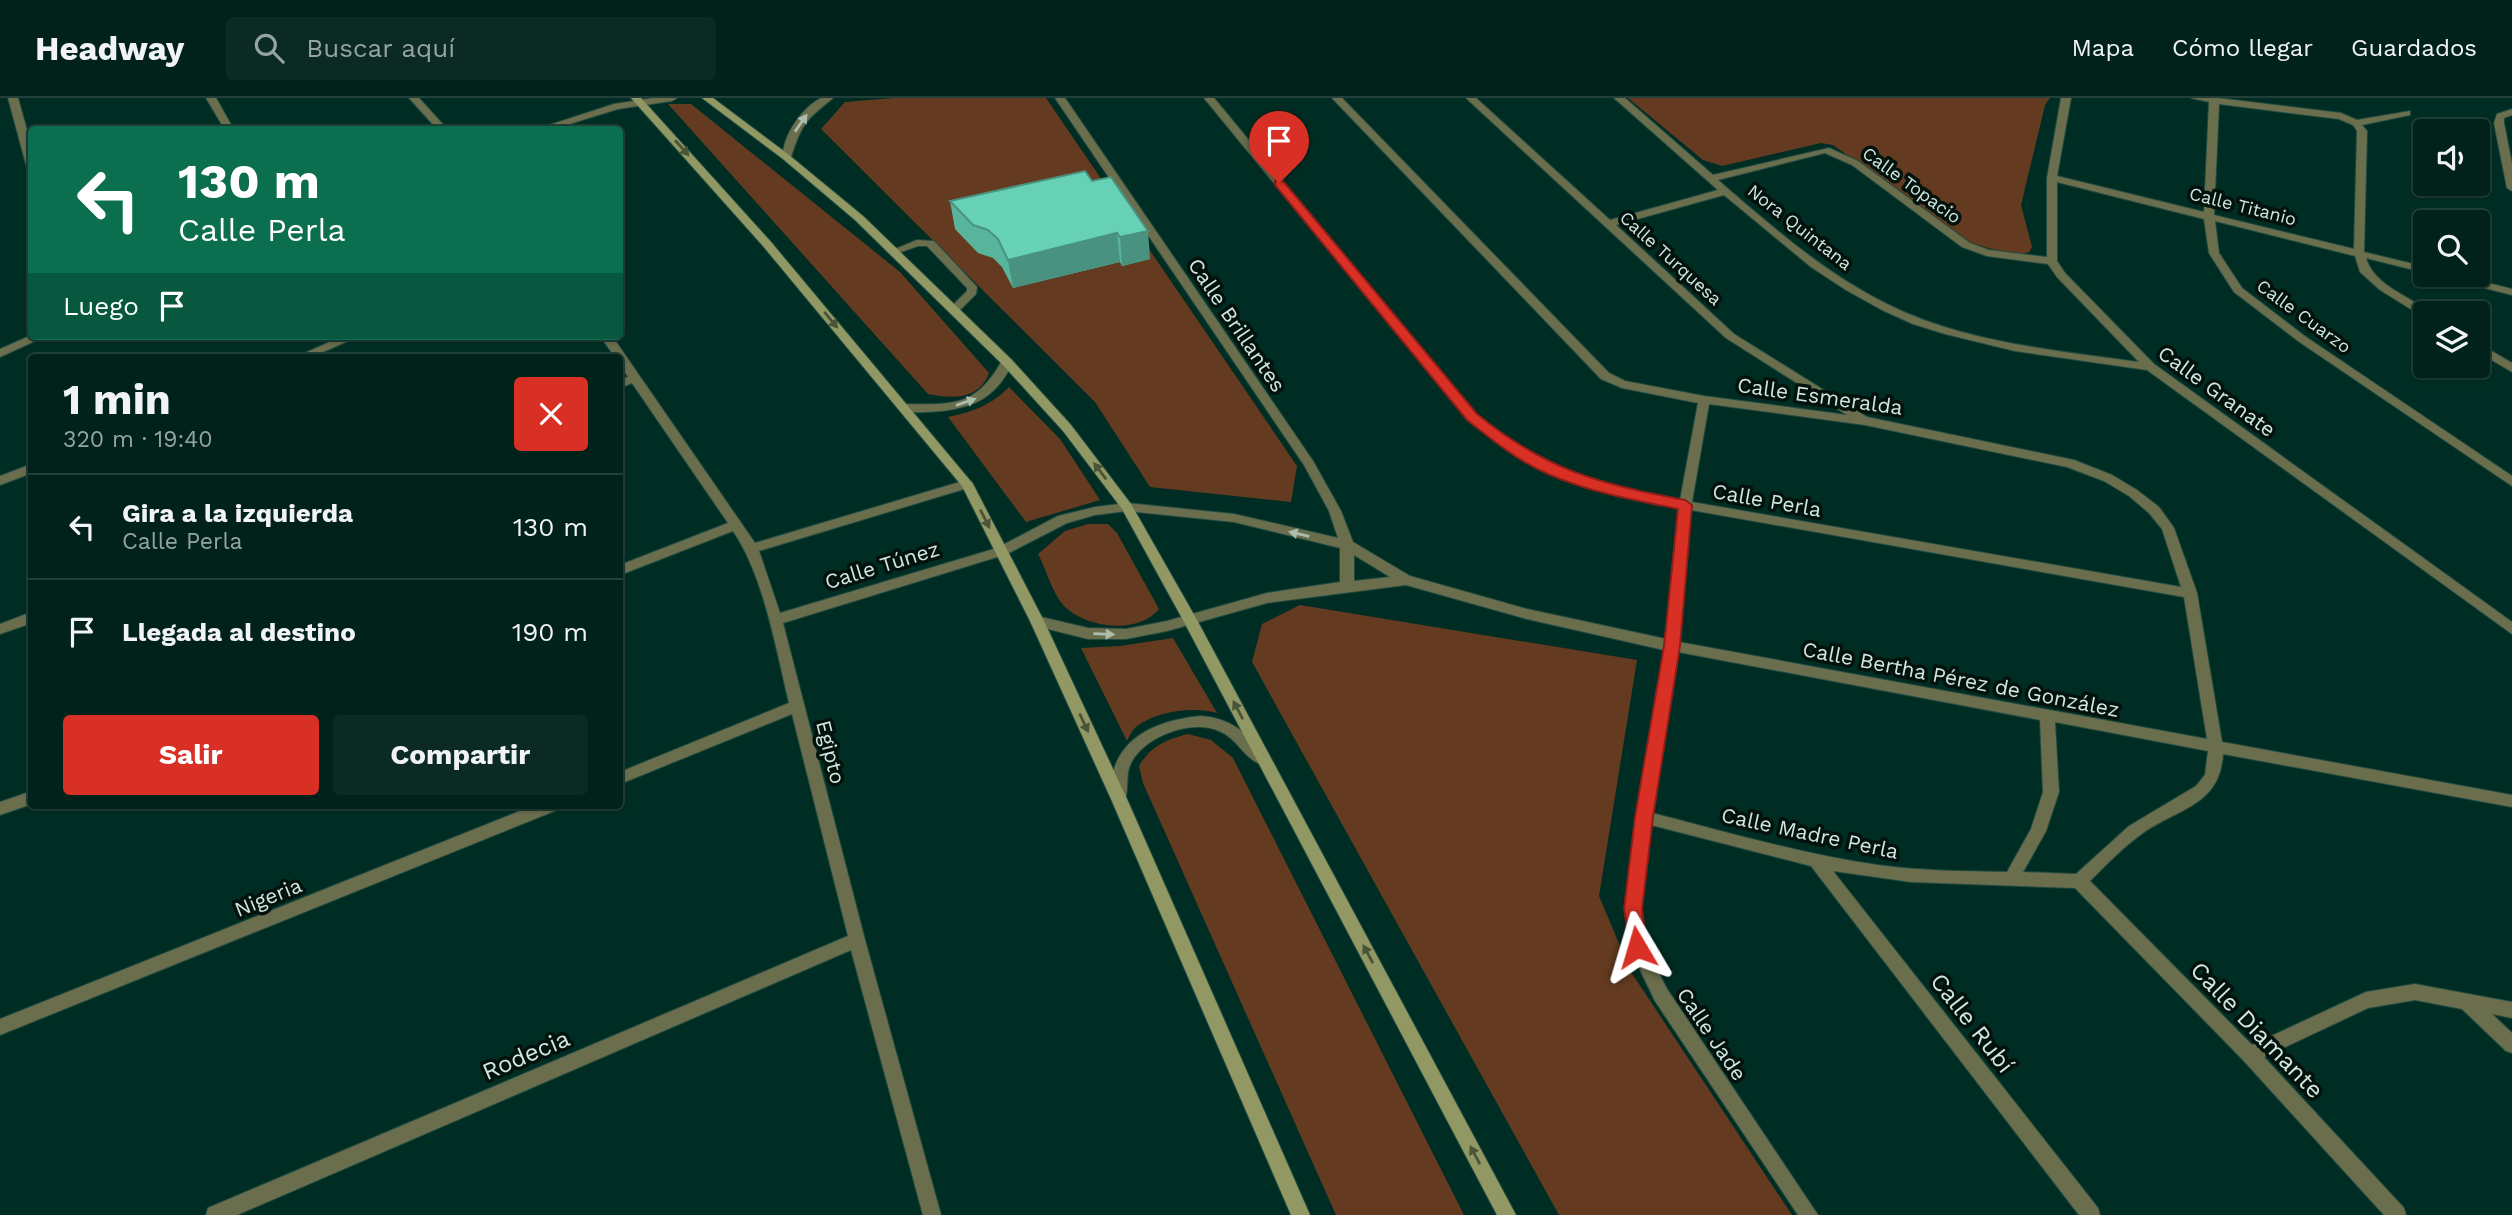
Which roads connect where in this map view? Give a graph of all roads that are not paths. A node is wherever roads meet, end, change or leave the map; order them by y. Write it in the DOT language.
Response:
graph roads {
  1 [pos="13,98"];
  2 [pos="211,98"];
  3 [pos="414,98"];
  4 [pos="672,98"];
  5 [pos="707,98"];
  6 [pos="828,98"];
  7 [pos="1060,98"];
  8 [pos="1209,98"];
  9 [pos="1338,98"];
  10 [pos="1471,98"];
  11 [pos="1619,98"];
  12 [pos="2066,98"];
  13 [pos="2196,98"];
  14 [pos="638,100"];
  15 [pos="2214,101"];
  16 [pos="2407,113"];
  17 [pos="2509,113"];
  18 [pos="2357,123"];
  19 [pos="228,126"];
  20 [pos="440,126"];
  21 [pos="550,126"];
  22 [pos="28,154"];
  23 [pos="786,157"];
  24 [pos="1712,178"];
  25 [pos="2052,178"];
  26 [pos="2512,183"];
  27 [pos="1727,191"];
  28 [pos="2208,216"];
  29 [pos="1608,224"];
  30 [pos="893,252"];
  31 [pos="2359,253"];
  32 [pos="2052,261"];
  33 [pos="2413,267"];
  34 [pos="2490,286"];
  35 [pos="2512,292"];
  36 [pos="2413,306"];
  37 [pos="954,310"];
  38 [pos="31,340"];
  39 [pos="343,340"];
  40 [pos="0,353"];
  41 [pos="309,354"];
  42 [pos="2490,354"];
  43 [pos="623,361"];
  44 [pos="1007,362"];
  45 [pos="2150,367"];
  46 [pos="2512,368"];
  47 [pos="635,378"];
  48 [pos="623,383"];
  49 [pos="1704,400"];
  50 [pos="906,408"];
  51 [pos="1864,421"];
  52 [pos="28,470"];
  53 [pos="0,481"];
  54 [pos="2512,482"];
  55 [pos="967,484"];
  56 [pos="1685,505"];
  57 [pos="1127,508"];
  58 [pos="736,525"];
  59 [pos="1347,545"];
  60 [pos="752,549"];
  61 [pos="1002,551"];
  62 [pos="623,569"];
  63 [pos="1406,580"];
  64 [pos="1346,587"];
  65 [pos="2190,593"];
  66 [pos="28,618"];
  67 [pos="775,620"];
  68 [pos="1190,620"];
  69 [pos="1037,621"];
  70 [pos="0,629"];
  71 [pos="2512,629"];
  72 [pos="1672,646"];
  73 [pos="797,706"];
  74 [pos="2047,717"];
  75 [pos="2216,748"];
  76 [pos="1265,761"];
  77 [pos="623,777"];
  78 [pos="28,798"];
  79 [pos="1119,799"];
  80 [pos="2512,801"];
  81 [pos="0,809"];
  82 [pos="542,809"];
  83 [pos="1644,817"];
  84 [pos="1815,860"];
  85 [pos="2011,878"];
  86 [pos="2079,881"];
  87 [pos="857,940"];
  88 [pos="2464,999"];
  89 [pos="2512,1010"];
  90 [pos="0,1027"];
  91 [pos="2512,1045"];
  92 [pos="2250,1055"];
  93 [pos="215,1215"];
  94 [pos="932,1215"];
  95 [pos="1301,1215"];
  96 [pos="1507,1215"];
  97 [pos="1809,1215"];
  98 [pos="2091,1215"];
  99 [pos="2397,1215"];
  1 -- 22 [label="street"];
  2 -- 19 [label="street"];
  3 -- 20 [label="street"];
  4 -- 14 [label="street"];
  5 -- 23 [label="main road"];
  23 -- 6 [label="street, one-way"];
  7 -- 59 [label="street, Calle Brillantes"];
  8 -- 56 [label="street, Calle Perla"];
  9 -- 49 [label="street, Calle Esmeralda"];
  10 -- 29 [label="street, Calle Turquesa"];
  11 -- 24 [label="street, Nora Quintana"];
  12 -- 25 [label="street"];
  13 -- 15 [label="street"];
  14 -- 21 [label="street"];
  14 -- 50 [label="main road, one-way"];
  15 -- 18 [label="street"];
  15 -- 28 [label="street, Calle Cuarzo"];
  16 -- 18 [label="street"];
  17 -- 26 [label="street"];
  18 -- 31 [label="street"];
  23 -- 30 [label="main road"];
  24 -- 27 [label="street, Nora Quintana"];
  24 -- 32 [label="street, Calle Topacio"];
  25 -- 28 [label="street, Calle Titanio"];
  25 -- 32 [label="street"];
  27 -- 29 [label="street"];
  27 -- 45 [label="street, Nora Quintana"];
  28 -- 31 [label="street, Calle Titanio"];
  28 -- 54 [label="street, Calle Cuarzo"];
  29 -- 51 [label="street, Calle Turquesa"];
  30 -- 37 [label="main road"];
  30 -- 37 [label="street"];
  31 -- 33 [label="street, Calle Titanio"];
  31 -- 36 [label="street"];
  32 -- 45 [label="street, Calle Granate"];
  34 -- 35 [label="street"];
  37 -- 44 [label="main road"];
  38 -- 40 [label="street"];
  39 -- 41 [label="street"];
  42 -- 46 [label="street"];
  43 -- 47 [label="street, Egipto"];
  50 -- 44 [label="street, one-way"];
  57 -- 44 [label="main road, one-way"];
  45 -- 71 [label="street, Calle Granate"];
  47 -- 48 [label="street"];
  47 -- 58 [label="street, Egipto"];
  49 -- 51 [label="street, Calle Esmeralda"];
  49 -- 56 [label="street, Calle Jade"];
  50 -- 55 [label="main road"];
  51 -- 65 [label="street, Calle Esmeralda"];
  52 -- 53 [label="street"];
  55 -- 60 [label="street"];
  55 -- 61 [label="main road, one-way"];
  56 -- 65 [label="street, Calle Perla"];
  56 -- 72 [label="street, Calle Jade"];
  59 -- 57 [label="street, Calle Bertha Pérez de González, one-way"];
  57 -- 61 [label="street, Calle Bertha Pérez de González"];
  57 -- 68 [label="main road"];
  58 -- 60 [label="street, Egipto"];
  58 -- 62 [label="street"];
  59 -- 63 [label="street, Calle Bertha Pérez de González"];
  59 -- 64 [label="street, Calle Brillantes"];
  60 -- 67 [label="street, Egipto"];
  61 -- 67 [label="street, Calle Túnez"];
  61 -- 69 [label="main road"];
  63 -- 64 [label="street, Calle Bertha Pérez de González"];
  63 -- 72 [label="street, Calle Bertha Pérez de González"];
  64 -- 68 [label="street, Calle Bertha Pérez de González"];
  65 -- 75 [label="street, Calle Esmeralda"];
  66 -- 70 [label="street"];
  67 -- 73 [label="street, Egipto"];
  69 -- 68 [label="street, Calle Bertha Pérez de González, one-way"];
  76 -- 68 [label="main road, one-way"];
  69 -- 79 [label="main road, one-way"];
  72 -- 74 [label="street, Calle Bertha Pérez de González"];
  72 -- 83 [label="street, Calle Jade"];
  73 -- 77 [label="street"];
  73 -- 87 [label="street, Egipto"];
  74 -- 75 [label="street, Calle Bertha Pérez de González"];
  74 -- 85 [label="street"];
  75 -- 80 [label="street, Calle Bertha Pérez de González"];
  75 -- 86 [label="street"];
  76 -- 79 [label="street"];
  96 -- 76 [label="main road, one-way"];
  78 -- 81 [label="street"];
  79 -- 95 [label="main road"];
  82 -- 90 [label="street, Nigeria"];
  83 -- 84 [label="street, Calle Madre Perla"];
  83 -- 97 [label="street, Calle Jade"];
  84 -- 85 [label="street, Calle Madre Perla"];
  84 -- 98 [label="street, Calle Rubí"];
  85 -- 86 [label="street, Calle Madre Perla"];
  86 -- 92 [label="street, Calle Diamante"];
  87 -- 93 [label="street, Rodecia"];
  87 -- 94 [label="street, Egipto"];
  88 -- 89 [label="street"];
  88 -- 91 [label="street"];
  88 -- 92 [label="street"];
  92 -- 99 [label="street, Calle Diamante"];
}
